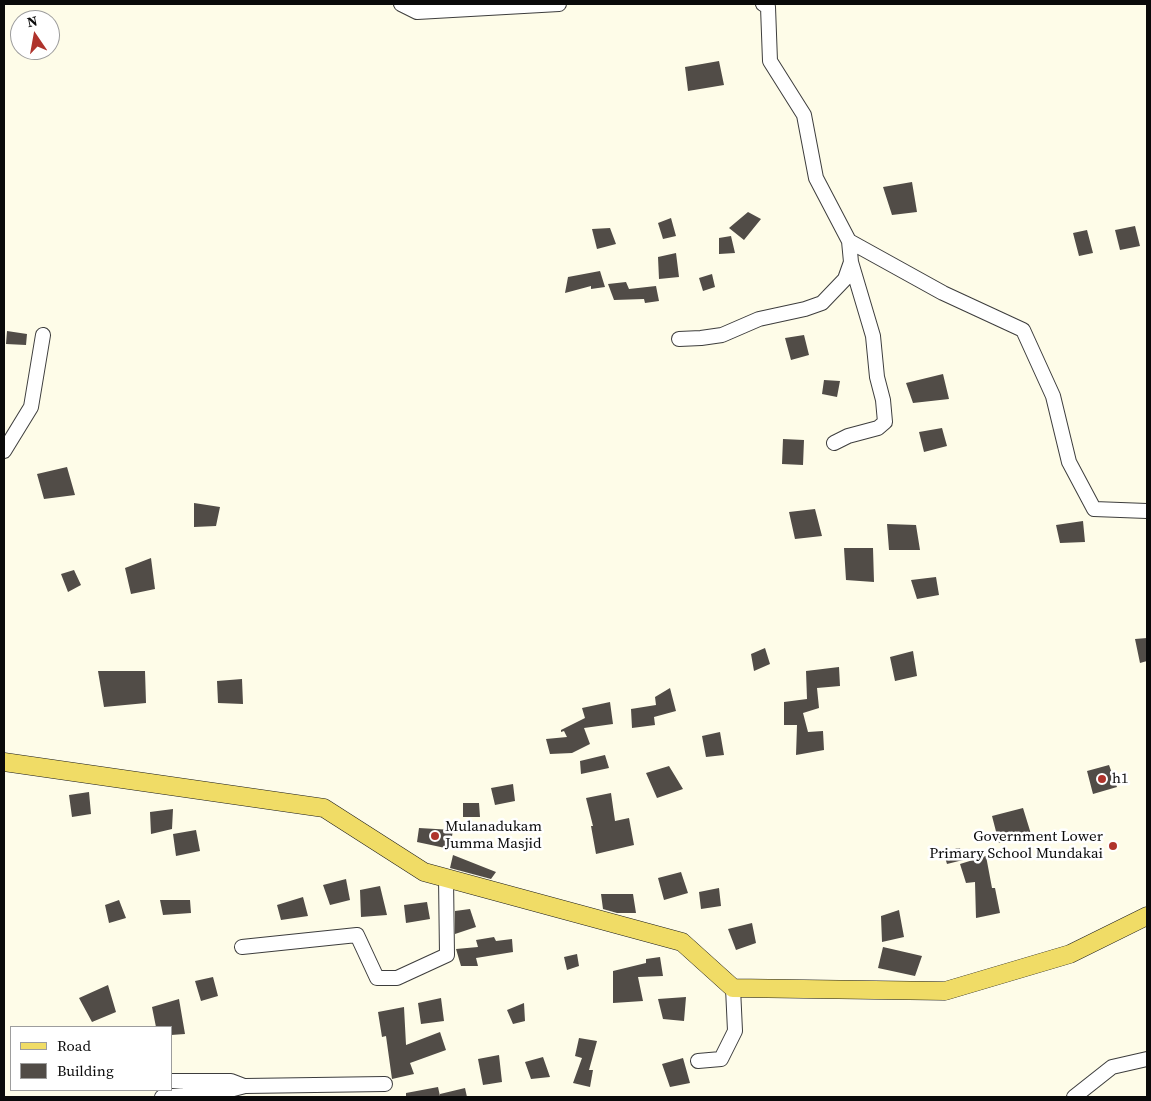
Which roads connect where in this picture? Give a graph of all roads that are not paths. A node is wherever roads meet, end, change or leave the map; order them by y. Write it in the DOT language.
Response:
graph roads {
  1 [pos="401,4"];
  2 [pos="560,4"];
  3 [pos="764,4"];
  4 [pos="849,241"];
  5 [pos="851,262"];
  6 [pos="43,335"];
  7 [pos="679,339"];
  8 [pos="834,443"];
  9 [pos="4,450"];
  10 [pos="1147,511"];
  11 [pos="4,762"];
  12 [pos="446,878"];
  13 [pos="1147,916"];
  14 [pos="242,947"];
  15 [pos="732,988"];
  16 [pos="1147,1059"];
  17 [pos="698,1061"];
  18 [pos="172,1081"];
  19 [pos="214,1081"];
  20 [pos="385,1084"];
  21 [pos="245,1086"];
  22 [pos="162,1097"];
  23 [pos="203,1097"];
  24 [pos="1074,1097"];
  1 -- 2 [label="street"];
  3 -- 4 [label="street"];
  4 -- 5 [label="street"];
  4 -- 10 [label="street"];
  5 -- 7 [label="street"];
  5 -- 8 [label="street"];
  6 -- 9 [label="street"];
  11 -- 12 [label="main road"];
  12 -- 14 [label="street"];
  12 -- 15 [label="main road"];
  13 -- 15 [label="main road"];
  15 -- 17 [label="street"];
  16 -- 24 [label="street"];
  18 -- 19 [label="street"];
  19 -- 21 [label="street"];
  19 -- 22 [label="street"];
  20 -- 21 [label="street"];
  21 -- 23 [label="street"];
}
